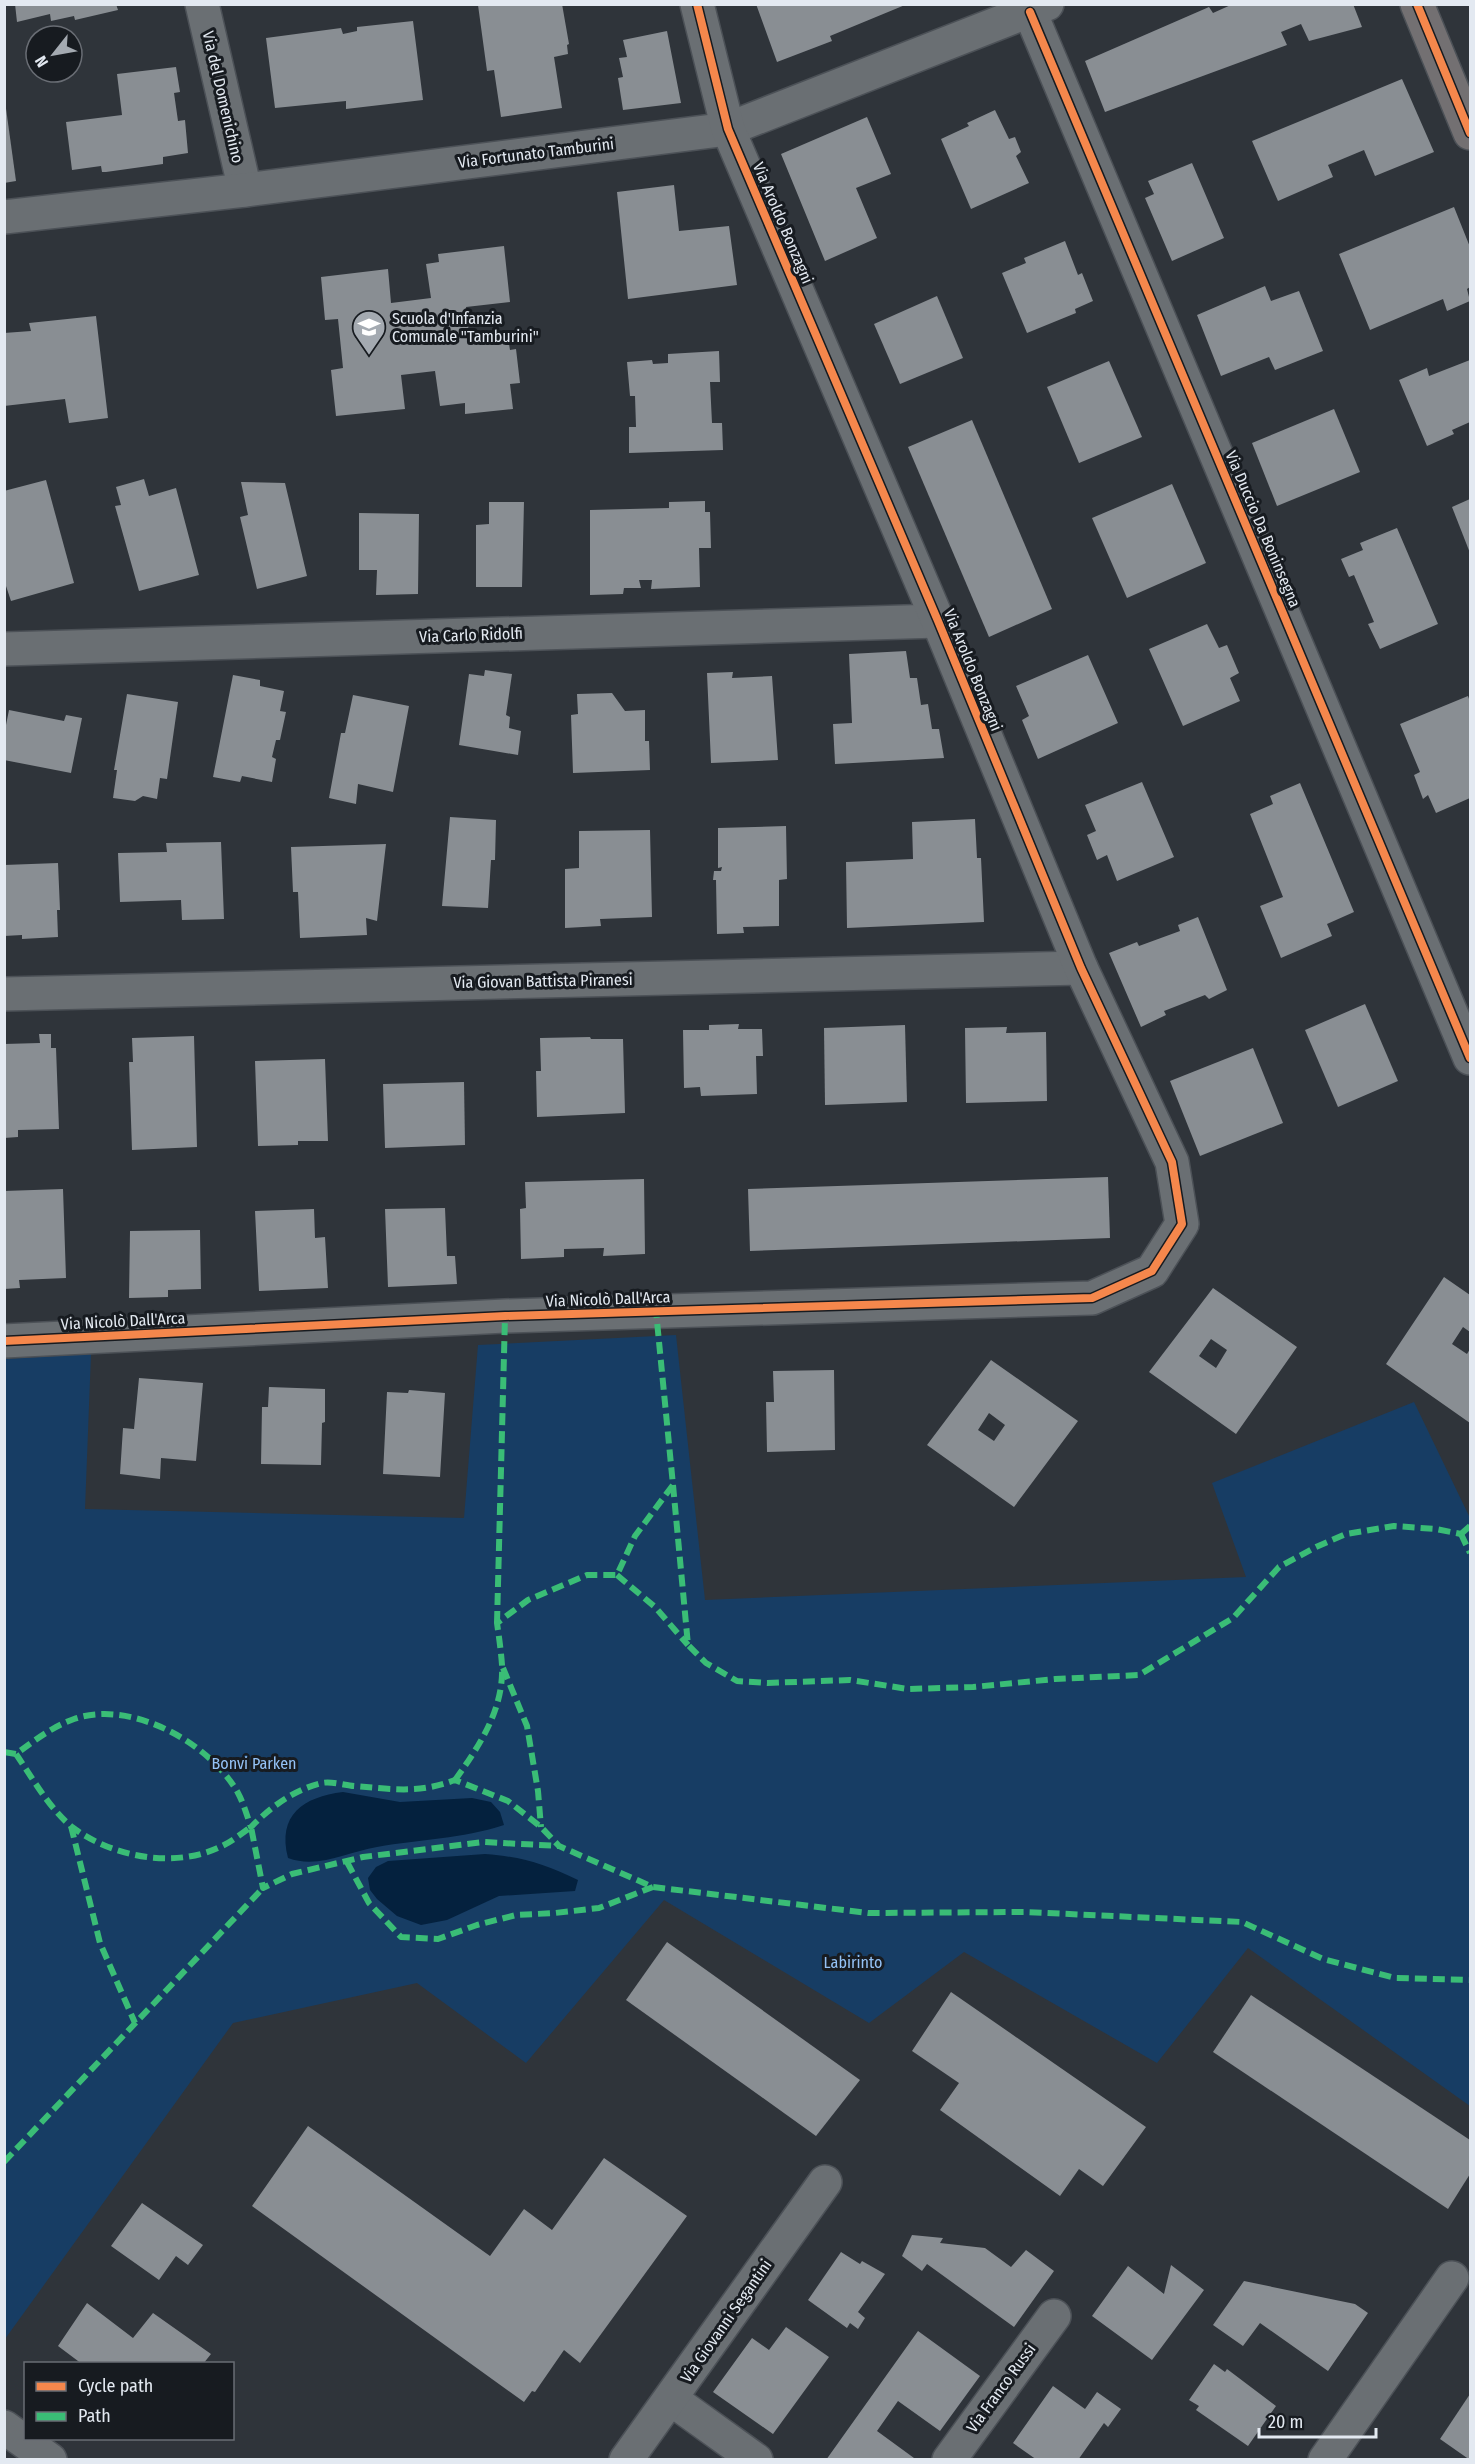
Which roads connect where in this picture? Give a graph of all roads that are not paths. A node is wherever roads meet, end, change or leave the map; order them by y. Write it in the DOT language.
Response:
graph roads {
  1 [pos="202,4"];
  2 [pos="697,4"];
  3 [pos="1417,4"];
  4 [pos="1039,8"];
  5 [pos="728,129"];
  6 [pos="1470,133"];
  7 [pos="245,190"];
  8 [pos="4,217"];
  9 [pos="938,621"];
  10 [pos="4,649"];
  11 [pos="1081,968"];
  12 [pos="4,994"];
  13 [pos="1470,1058"];
  14 [pos="1182,1224"];
  15 [pos="4,1341"];
  16 [pos="825,2182"];
  17 [pos="1452,2278"];
  18 [pos="1054,2316"];
  19 [pos="671,2399"];
  20 [pos="4,2427"];
  21 [pos="50,2460"];
  22 [pos="626,2460"];
  23 [pos="756,2460"];
  24 [pos="949,2460"];
  25 [pos="1325,2460"];
  1 -- 7 [label="street, Via del Domenichino"];
  2 -- 5 [label="street, Via Aroldo Bonzagni"];
  3 -- 6 [label="main road"];
  4 -- 5 [label="street, Via Fortunato Tamburini"];
  4 -- 13 [label="street, Via Duccio Da Boninsegna"];
  5 -- 7 [label="street, Via Fortunato Tamburini"];
  5 -- 9 [label="street, Via Aroldo Bonzagni"];
  7 -- 8 [label="street, Via Fortunato Tamburini"];
  9 -- 10 [label="street, Via Carlo Ridolfi"];
  9 -- 11 [label="street, Via Aroldo Bonzagni"];
  11 -- 12 [label="street, Via Giovan Battista Piranesi"];
  11 -- 14 [label="street, Via Aroldo Bonzagni"];
  14 -- 15 [label="street, Via Nicolò Dall'Arca"];
  16 -- 19 [label="street, Via Giovanni Segantini"];
  17 -- 25 [label="street"];
  18 -- 24 [label="street, Via Franco Russi"];
  19 -- 22 [label="street, Via Giovanni Segantini"];
  19 -- 23 [label="street"];
  20 -- 21 [label="street"];
}
